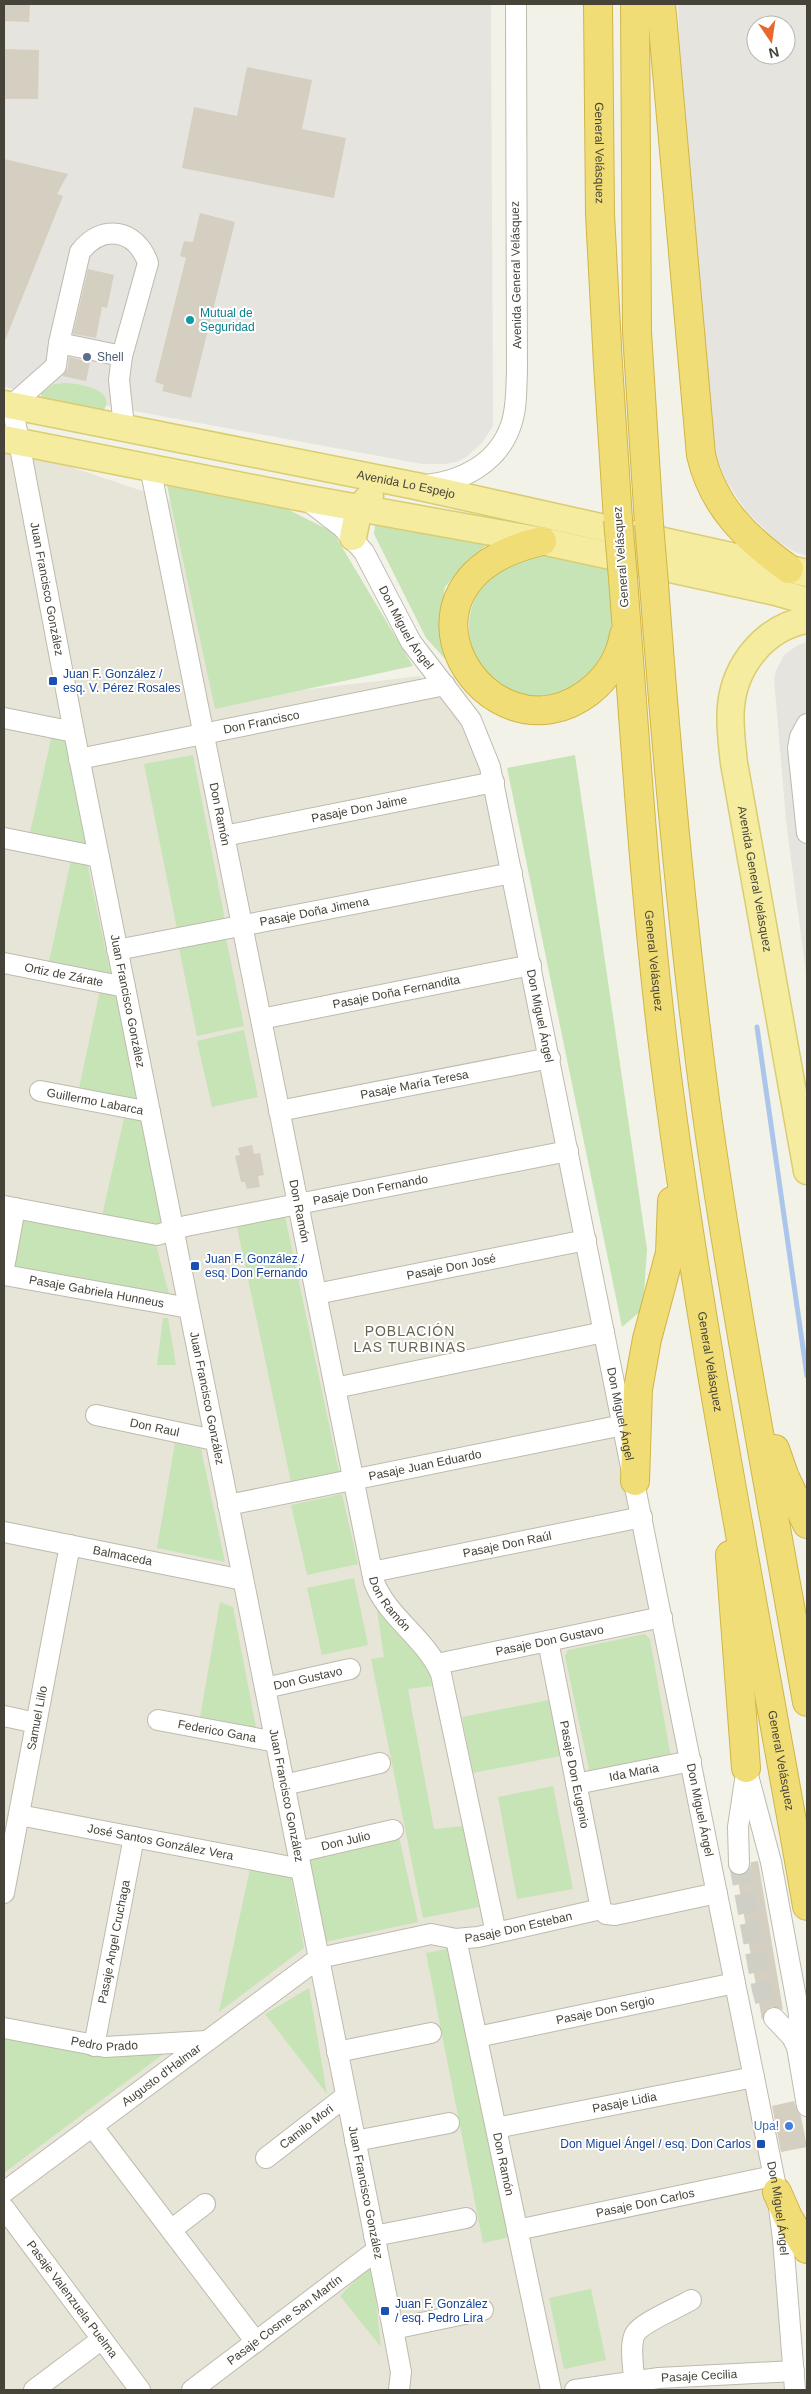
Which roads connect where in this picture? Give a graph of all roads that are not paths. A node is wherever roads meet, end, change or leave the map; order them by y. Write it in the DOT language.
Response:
graph roads {
  1 [pos="516,4"];
  2 [pos="598,4"];
  3 [pos="634,4"];
  4 [pos="661,4"];
  5 [pos="59,343"];
  6 [pos="122,356"];
  7 [pos="8,405"];
  8 [pos="124,427"];
  9 [pos="11,440"];
  10 [pos="264,455"];
  11 [pos="150,467"];
  12 [pos="416,486"];
  13 [pos="258,488"];
  14 [pos="303,498"];
  15 [pos="472,498"];
  16 [pos="359,508"];
  17 [pos="353,537"];
  18 [pos="542,541"];
  19 [pos="798,571"];
  20 [pos="807,601"];
  21 [pos="807,620"];
  22 [pos="626,624"];
  23 [pos="445,685"];
  24 [pos="4,718"];
  25 [pos="807,724"];
  26 [pos="74,732"];
  27 [pos="203,734"];
  28 [pos="79,759"];
  29 [pos="494,782"];
  30 [pos="807,833"];
  31 [pos="224,836"];
  32 [pos="4,838"];
  33 [pos="99,857"];
  34 [pos="512,873"];
  35 [pos="242,926"];
  36 [pos="117,950"];
  37 [pos="4,963"];
  38 [pos="531,965"];
  39 [pos="125,987"];
  40 [pos="261,1019"];
  41 [pos="550,1058"];
  42 [pos="665,1060"];
  43 [pos="40,1091"];
  44 [pos="279,1111"];
  45 [pos="150,1112"];
  46 [pos="568,1151"];
  47 [pos="807,1171"];
  48 [pos="298,1204"];
  49 [pos="10,1207"];
  50 [pos="174,1231"];
  51 [pos="586,1240"];
  52 [pos="4,1268"];
  53 [pos="4,1275"];
  54 [pos="316,1294"];
  55 [pos="189,1308"];
  56 [pos="604,1332"];
  57 [pos="335,1388"];
  58 [pos="753,1394"];
  59 [pos="96,1415"];
  60 [pos="623,1424"];
  61 [pos="214,1440"];
  62 [pos="727,1454"];
  63 [pos="353,1480"];
  64 [pos="635,1481"];
  65 [pos="228,1505"];
  66 [pos="642,1517"];
  67 [pos="807,1524"];
  68 [pos="4,1532"];
  69 [pos="70,1545"];
  70 [pos="372,1572"];
  71 [pos="243,1580"];
  72 [pos="662,1617"];
  73 [pos="548,1641"];
  74 [pos="437,1664"];
  75 [pos="350,1669"];
  76 [pos="265,1688"];
  77 [pos="807,1702"];
  78 [pos="4,1716"];
  79 [pos="158,1720"];
  80 [pos="36,1723"];
  81 [pos="276,1742"];
  82 [pos="691,1761"];
  83 [pos="380,1763"];
  84 [pos="746,1768"];
  85 [pos="576,1784"];
  86 [pos="284,1785"];
  87 [pos="18,1815"];
  88 [pos="393,1830"];
  89 [pos="134,1837"];
  90 [pos="299,1861"];
  91 [pos="739,1864"];
  92 [pos="4,1893"];
  93 [pos="717,1893"];
  94 [pos="807,1906"];
  95 [pos="601,1909"];
  96 [pos="496,1933"];
  97 [pos="456,1939"];
  98 [pos="319,1958"];
  99 [pos="735,1983"];
  100 [pos="774,2018"];
  101 [pos="4,2028"];
  102 [pos="431,2033"];
  103 [pos="477,2037"];
  104 [pos="206,2041"];
  105 [pos="94,2046"];
  106 [pos="797,2046"];
  107 [pos="338,2052"];
  108 [pos="754,2077"];
  109 [pos="346,2096"];
  110 [pos="807,2106"];
  111 [pos="449,2123"];
  112 [pos="92,2126"];
  113 [pos="496,2128"];
  114 [pos="355,2141"];
  115 [pos="266,2158"];
  116 [pos="775,2184"];
  117 [pos="4,2192"];
  118 [pos="205,2204"];
  119 [pos="4,2208"];
  120 [pos="466,2218"];
  121 [pos="171,2230"];
  122 [pos="517,2230"];
  123 [pos="376,2243"];
  124 [pos="807,2249"];
  125 [pos="691,2300"];
  126 [pos="483,2310"];
  127 [pos="393,2329"];
  128 [pos="102,2339"];
  129 [pos="256,2342"];
  130 [pos="794,2380"];
  131 [pos="634,2381"];
  132 [pos="689,2383"];
  133 [pos="34,2390"];
  134 [pos="140,2390"];
  135 [pos="192,2390"];
  136 [pos="399,2390"];
  137 [pos="551,2390"];
  138 [pos="583,2390"];
  1 -- 12 [label="street, Avenida General Velásquez"];
  2 -- 22 [label="highway, General Velásquez, bridge"];
  3 -- 58 [label="highway, bridge"];
  4 -- 19 [label="highway"];
  5 -- 6 [label="street"];
  5 -- 6 [label="street"];
  5 -- 7 [label="street"];
  6 -- 8 [label="street"];
  7 -- 8 [label="main road, Avenida Lo Espejo"];
  7 -- 9 [label="street, Juan Francisco González"];
  8 -- 10 [label="main road, Avenida Lo Espejo"];
  9 -- 11 [label="main road"];
  9 -- 26 [label="street, Juan Francisco González"];
  10 -- 12 [label="main road, Avenida Lo Espejo"];
  10 -- 13 [label="main road"];
  11 -- 13 [label="main road"];
  11 -- 27 [label="street, Don Ramón"];
  12 -- 15 [label="main road, Avenida Lo Espejo"];
  13 -- 14 [label="main road"];
  14 -- 16 [label="main road"];
  14 -- 17 [label="street, Don Miguel Ángel"];
  15 -- 16 [label="main road"];
  15 -- 19 [label="main road, Avenida Lo Espejo"];
  16 -- 17 [label="main road"];
  16 -- 18 [label="main road"];
  17 -- 23 [label="street, Don Miguel Ángel"];
  18 -- 20 [label="main road"];
  18 -- 22 [label="highway"];
  21 -- 47 [label="main road, Avenida General Velásquez"];
  22 -- 42 [label="highway, General Velásquez"];
  23 -- 27 [label="street, Don Francisco"];
  23 -- 29 [label="street, Don Miguel Ángel"];
  24 -- 26 [label="street"];
  25 -- 30 [label="street"];
  26 -- 28 [label="street, Juan Francisco González"];
  27 -- 28 [label="street, Don Francisco"];
  27 -- 31 [label="street, Don Ramón"];
  28 -- 33 [label="street, Juan Francisco González"];
  29 -- 31 [label="street, Pasaje Don Jaime"];
  29 -- 34 [label="street, Don Miguel Ángel"];
  31 -- 35 [label="street, Don Ramón"];
  32 -- 33 [label="street"];
  33 -- 36 [label="street, Juan Francisco González"];
  34 -- 35 [label="street, Pasaje Doña Jimena"];
  34 -- 38 [label="street, Don Miguel Ángel"];
  35 -- 36 [label="street, Pasaje Doña Jimena"];
  35 -- 40 [label="street, Don Ramón"];
  36 -- 39 [label="street, Juan Francisco González"];
  37 -- 39 [label="street, Ortiz de Zárate"];
  38 -- 40 [label="street, Pasaje Doña Fernandita"];
  38 -- 41 [label="street, Don Miguel Ángel"];
  39 -- 45 [label="street, Juan Francisco González"];
  40 -- 44 [label="street, Don Ramón"];
  41 -- 44 [label="street, Pasaje María Teresa"];
  41 -- 46 [label="street, Don Miguel Ángel"];
  42 -- 62 [label="highway, General Velásquez"];
  42 -- 64 [label="highway"];
  43 -- 45 [label="street, Guillermo Labarca"];
  44 -- 48 [label="street, Don Ramón"];
  45 -- 50 [label="street, Juan Francisco González"];
  46 -- 48 [label="street, Pasaje Don Fernando"];
  46 -- 51 [label="street, Don Miguel Ángel"];
  48 -- 50 [label="street, Pasaje Don Fernando"];
  48 -- 54 [label="street, Don Ramón"];
  49 -- 50 [label="street"];
  49 -- 52 [label="street"];
  50 -- 55 [label="street, Juan Francisco González"];
  51 -- 54 [label="street, Pasaje Don José"];
  51 -- 56 [label="street, Don Miguel Ángel"];
  53 -- 55 [label="street, Pasaje Gabriela Hunneus"];
  54 -- 57 [label="street, Don Ramón"];
  55 -- 61 [label="street, Juan Francisco González"];
  56 -- 57 [label="street"];
  56 -- 60 [label="street, Don Miguel Ángel"];
  57 -- 63 [label="street, Don Ramón"];
  58 -- 67 [label="highway"];
  58 -- 77 [label="highway"];
  59 -- 61 [label="street, Don Raul"];
  60 -- 63 [label="street, Pasaje Juan Eduardo"];
  60 -- 64 [label="street, Don Miguel Ángel"];
  61 -- 65 [label="street, Juan Francisco González"];
  62 -- 84 [label="highway"];
  62 -- 94 [label="highway, General Velásquez"];
  63 -- 65 [label="street, Pasaje Juan Eduardo"];
  63 -- 70 [label="street, Don Ramón"];
  64 -- 66 [label="street, Don Miguel Ángel"];
  65 -- 71 [label="street, Juan Francisco González"];
  66 -- 70 [label="street, Pasaje Don Raúl"];
  66 -- 72 [label="street, Don Miguel Ángel"];
  68 -- 69 [label="street, Balmaceda"];
  69 -- 71 [label="street, Balmaceda"];
  69 -- 80 [label="street, Samuel Lillo"];
  70 -- 74 [label="street, Don Ramón"];
  71 -- 76 [label="street, Juan Francisco González"];
  72 -- 73 [label="street, Pasaje Don Gustavo"];
  72 -- 82 [label="street, Don Miguel Ángel"];
  73 -- 74 [label="street, Pasaje Don Gustavo"];
  73 -- 85 [label="street, Pasaje Don Eugenio"];
  74 -- 96 [label="street, Don Ramón"];
  75 -- 76 [label="street, Don Gustavo"];
  76 -- 81 [label="street, Juan Francisco González"];
  78 -- 80 [label="street"];
  79 -- 81 [label="street, Federico Gana"];
  80 -- 87 [label="street, Samuel Lillo"];
  81 -- 86 [label="street, Juan Francisco González"];
  82 -- 85 [label="street, Ida Maria"];
  82 -- 93 [label="street, Don Miguel Ángel"];
  83 -- 86 [label="street"];
  84 -- 91 [label="street"];
  84 -- 106 [label="street"];
  85 -- 95 [label="street, Pasaje Don Eugenio"];
  86 -- 90 [label="street, Juan Francisco González"];
  87 -- 89 [label="street, José Santos González Vera"];
  87 -- 92 [label="street, Samuel Lillo"];
  88 -- 90 [label="street, Don Julio"];
  89 -- 90 [label="street, José Santos González Vera"];
  89 -- 105 [label="street, Pasaje Angel Cruchaga"];
  90 -- 98 [label="street, Juan Francisco González"];
  93 -- 95 [label="street, Pasaje Don Esteban"];
  93 -- 99 [label="street, Don Miguel Ángel"];
  95 -- 96 [label="street, Pasaje Don Esteban"];
  96 -- 97 [label="street, Pasaje Don Esteban"];
  97 -- 98 [label="street, Pasaje Don Esteban"];
  97 -- 103 [label="street, Don Ramón"];
  98 -- 104 [label="street, Augusto d'Halmar"];
  98 -- 107 [label="street, Juan Francisco González"];
  99 -- 103 [label="street, Pasaje Don Sergio"];
  99 -- 108 [label="street, Don Miguel Ángel"];
  100 -- 106 [label="street"];
  101 -- 105 [label="street, Pedro Prado"];
  102 -- 107 [label="street"];
  103 -- 113 [label="street, Don Ramón"];
  104 -- 105 [label="street, Pedro Prado"];
  104 -- 112 [label="street, Augusto d'Halmar"];
  106 -- 110 [label="street"];
  107 -- 109 [label="street, Juan Francisco González"];
  108 -- 113 [label="street, Pasaje Lidia"];
  108 -- 116 [label="street, Don Miguel Ángel"];
  109 -- 114 [label="street, Juan Francisco González"];
  109 -- 115 [label="street, Camilo Mori"];
  111 -- 114 [label="street"];
  112 -- 117 [label="street, Augusto d'Halmar"];
  112 -- 121 [label="street"];
  113 -- 122 [label="street, Don Ramón"];
  114 -- 123 [label="street, Juan Francisco González"];
  116 -- 122 [label="street, Pasaje Don Carlos"];
  116 -- 124 [label="highway"];
  116 -- 130 [label="street, Don Miguel Ángel"];
  118 -- 121 [label="street"];
  119 -- 128 [label="street, Pasaje Valenzuela Puelma"];
  120 -- 123 [label="street"];
  121 -- 129 [label="street"];
  122 -- 137 [label="street, Don Ramón"];
  123 -- 127 [label="street, Juan Francisco González"];
  123 -- 129 [label="street, Pasaje Cosme San Martín"];
  125 -- 131 [label="street"];
  126 -- 127 [label="street"];
  127 -- 136 [label="street, Juan Francisco González"];
  128 -- 133 [label="street"];
  128 -- 134 [label="street, Pasaje Valenzuela Puelma"];
  129 -- 135 [label="street, Pasaje Cosme San Martín"];
  130 -- 132 [label="street, Pasaje Cecilia"];
  131 -- 132 [label="street, Pasaje Cecilia"];
  131 -- 138 [label="street, Pasaje Cecilia"];
}
